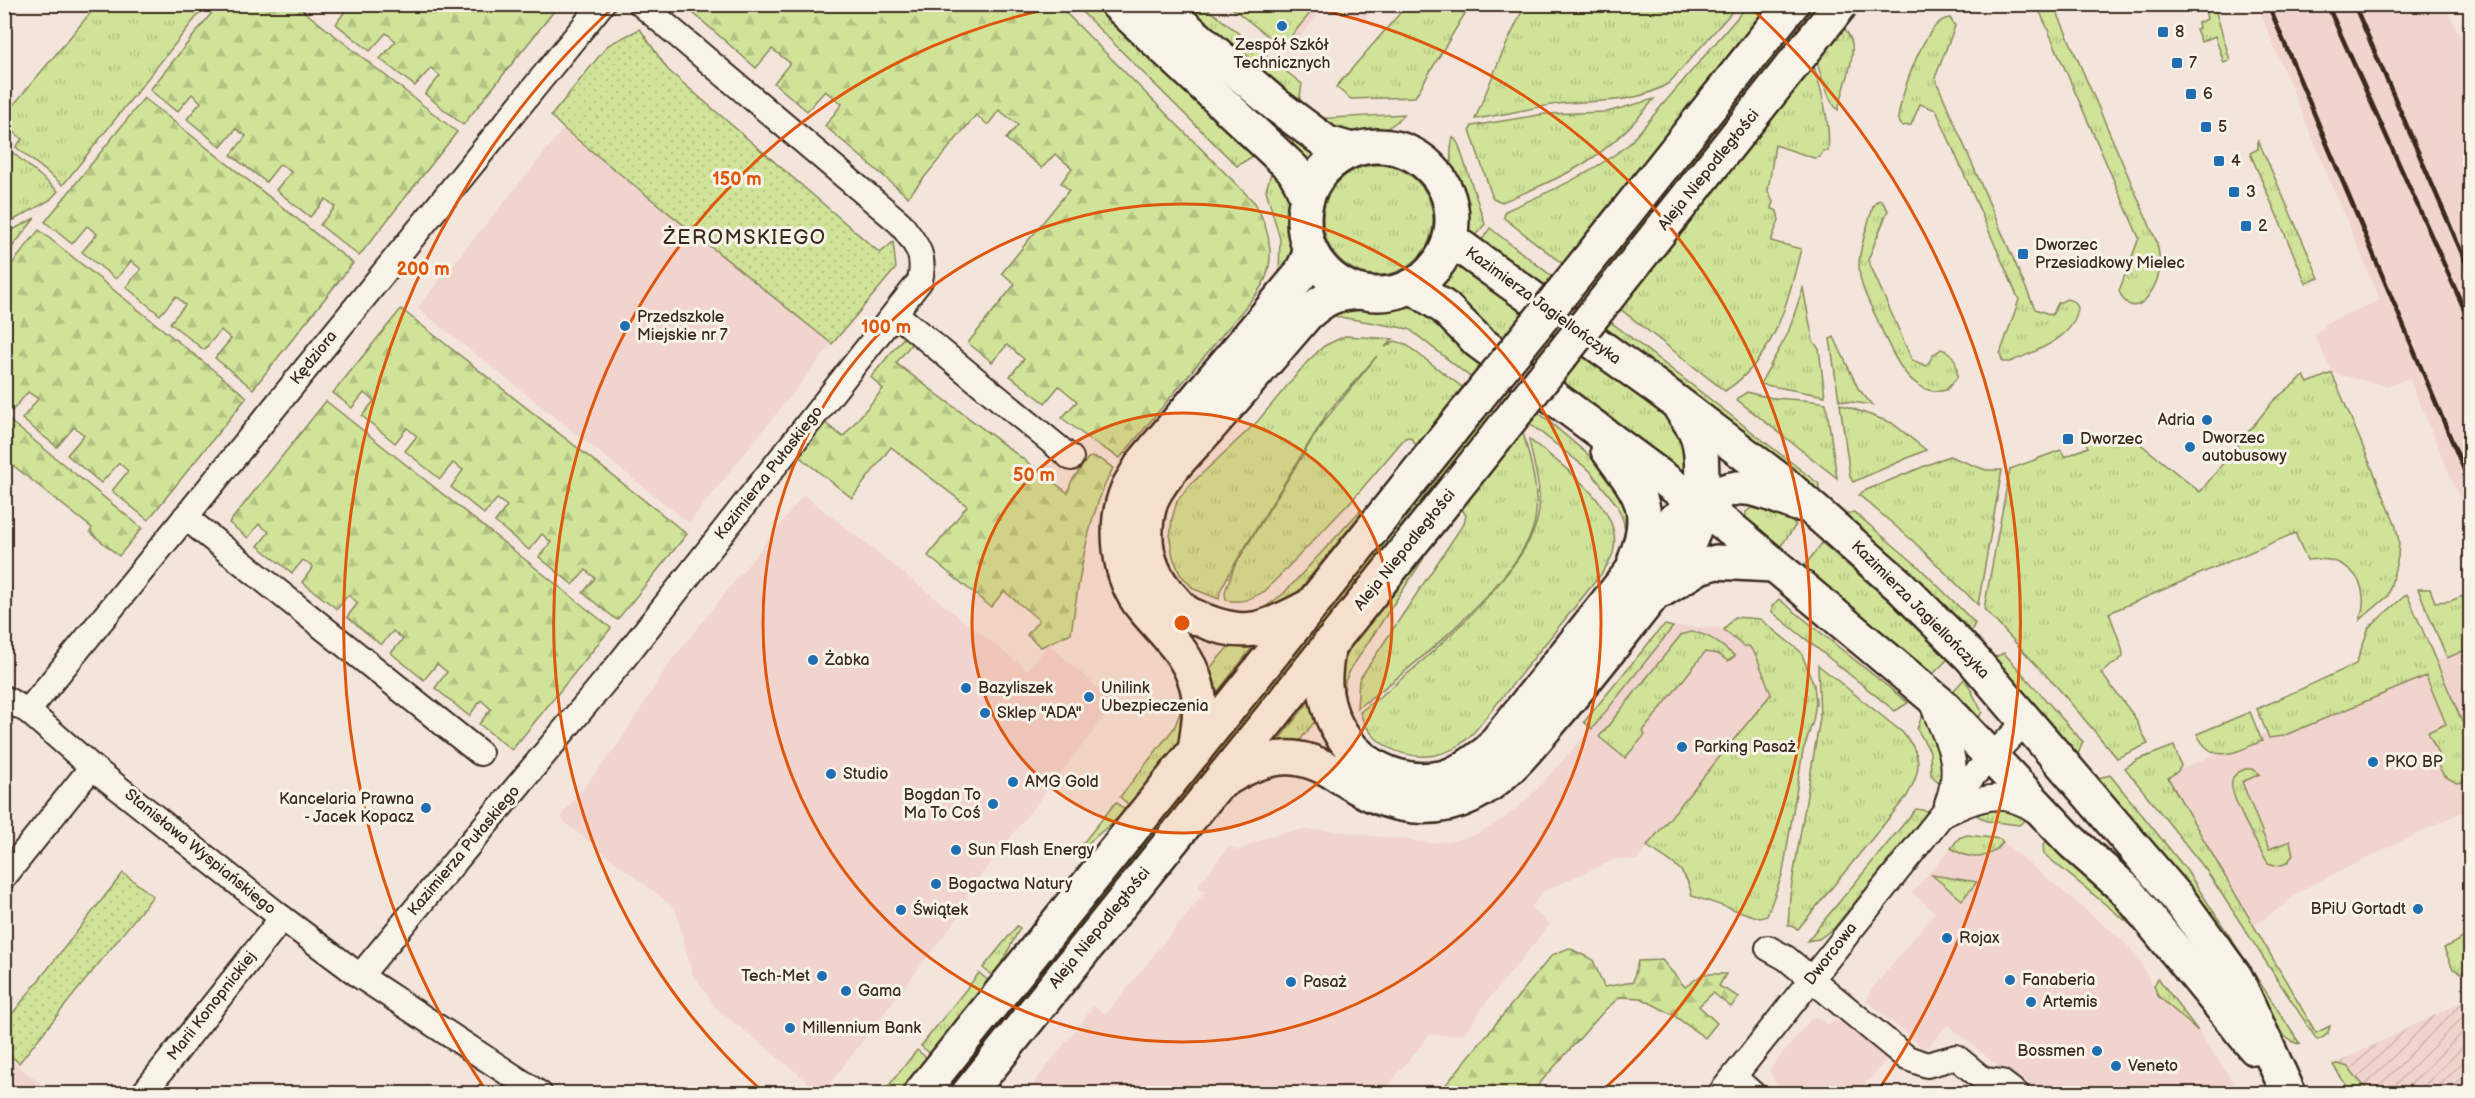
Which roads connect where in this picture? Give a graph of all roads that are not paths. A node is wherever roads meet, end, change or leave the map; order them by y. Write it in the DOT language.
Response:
graph roads {
  1 [pos="602,4"];
  2 [pos="640,4"];
  3 [pos="1117,4"];
  4 [pos="1158,4"];
  5 [pos="1792,4"];
  6 [pos="1841,4"];
  7 [pos="1352,150"];
  8 [pos="1306,198"];
  9 [pos="1450,239"];
  10 [pos="1311,252"];
  11 [pos="1412,286"];
  12 [pos="1360,292"];
  13 [pos="896,314"];
  14 [pos="1677,403"];
  15 [pos="1589,424"];
  16 [pos="1071,458"];
  17 [pos="1698,504"];
  18 [pos="1810,508"];
  19 [pos="185,517"];
  20 [pos="1773,565"];
  21 [pos="1641,585"];
  22 [pos="1312,604"];
  23 [pos="1329,644"];
  24 [pos="1929,695"];
  25 [pos="4,698"];
  26 [pos="28,711"];
  27 [pos="2026,721"];
  28 [pos="1195,751"];
  29 [pos="480,753"];
  30 [pos="1990,756"];
  31 [pos="92,767"];
  32 [pos="1214,787"];
  33 [pos="1943,815"];
  34 [pos="2049,819"];
  35 [pos="4,877"];
  36 [pos="282,918"];
  37 [pos="1768,948"];
  38 [pos="360,976"];
  39 [pos="1811,979"];
  40 [pos="398,1003"];
  41 [pos="1727,1085"];
  42 [pos="2286,1088"];
  43 [pos="143,1094"];
  44 [pos="509,1094"];
  45 [pos="540,1094"];
  46 [pos="920,1094"];
  47 [pos="968,1094"];
  48 [pos="1753,1094"];
  49 [pos="2017,1094"];
  1 -- 19 [label="street, Kędziora"];
  2 -- 13 [label="street, Kazimierza Pułaskiego"];
  3 -- 8 [label="main road"];
  4 -- 7 [label="main road"];
  5 -- 22 [label="main road, bridge"];
  6 -- 23 [label="main road, Aleja Niepodległości, bridge"];
  7 -- 8 [label="main road"];
  7 -- 9 [label="main road"];
  8 -- 10 [label="main road"];
  9 -- 11 [label="main road"];
  9 -- 14 [label="main road, Kazimierza Jagiellończyka"];
  10 -- 12 [label="main road"];
  10 -- 28 [label="main road"];
  11 -- 12 [label="main road"];
  11 -- 15 [label="main road, Kazimierza Jagiellończyka"];
  12 -- 22 [label="main road"];
  13 -- 16 [label="street"];
  13 -- 38 [label="street, Kazimierza Pułaskiego"];
  14 -- 17 [label="main road"];
  14 -- 18 [label="main road, Kazimierza Jagiellończyka"];
  15 -- 17 [label="main road, Kazimierza Jagiellończyka"];
  15 -- 21 [label="main road"];
  17 -- 18 [label="main road"];
  17 -- 20 [label="main road, Kazimierza Jagiellończyka"];
  17 -- 21 [label="main road"];
  18 -- 27 [label="main road, Kazimierza Jagiellończyka"];
  19 -- 26 [label="street, Kędziora"];
  19 -- 29 [label="street"];
  20 -- 21 [label="main road"];
  20 -- 24 [label="main road, Kazimierza Jagiellończyka"];
  21 -- 23 [label="main road"];
  21 -- 32 [label="main road"];
  22 -- 28 [label="main road"];
  23 -- 32 [label="main road, Aleja Niepodległości"];
  24 -- 30 [label="main road, Kazimierza Jagiellończyka"];
  24 -- 33 [label="street, Kazimierza Jagiellończyka"];
  25 -- 26 [label="street, Stanisława Wyspiańskiego"];
  26 -- 31 [label="street, Stanisława Wyspiańskiego"];
  27 -- 30 [label="street, Dworcowa"];
  27 -- 42 [label="main road, Kazimierza Jagiellończyka"];
  28 -- 46 [label="main road"];
  30 -- 33 [label="street, Dworcowa"];
  30 -- 34 [label="main road, Kazimierza Jagiellończyka"];
  31 -- 35 [label="street"];
  31 -- 36 [label="street, Stanisława Wyspiańskiego"];
  32 -- 47 [label="main road, Aleja Niepodległości"];
  33 -- 34 [label="street, Dworcowa"];
  33 -- 39 [label="street, Dworcowa"];
  34 -- 42 [label="main road, Kazimierza Jagiellończyka"];
  36 -- 38 [label="street, Stanisława Wyspiańskiego"];
  36 -- 43 [label="street, Marii Konopnickiej"];
  37 -- 39 [label="street"];
  38 -- 40 [label="street, Stanisława Wyspiańskiego"];
  39 -- 41 [label="street, Dworcowa"];
  39 -- 49 [label="street"];
  40 -- 44 [label="street, Stanisława Wyspiańskiego"];
  40 -- 45 [label="street, Stanisława Wyspiańskiego"];
  41 -- 48 [label="street"];
}
